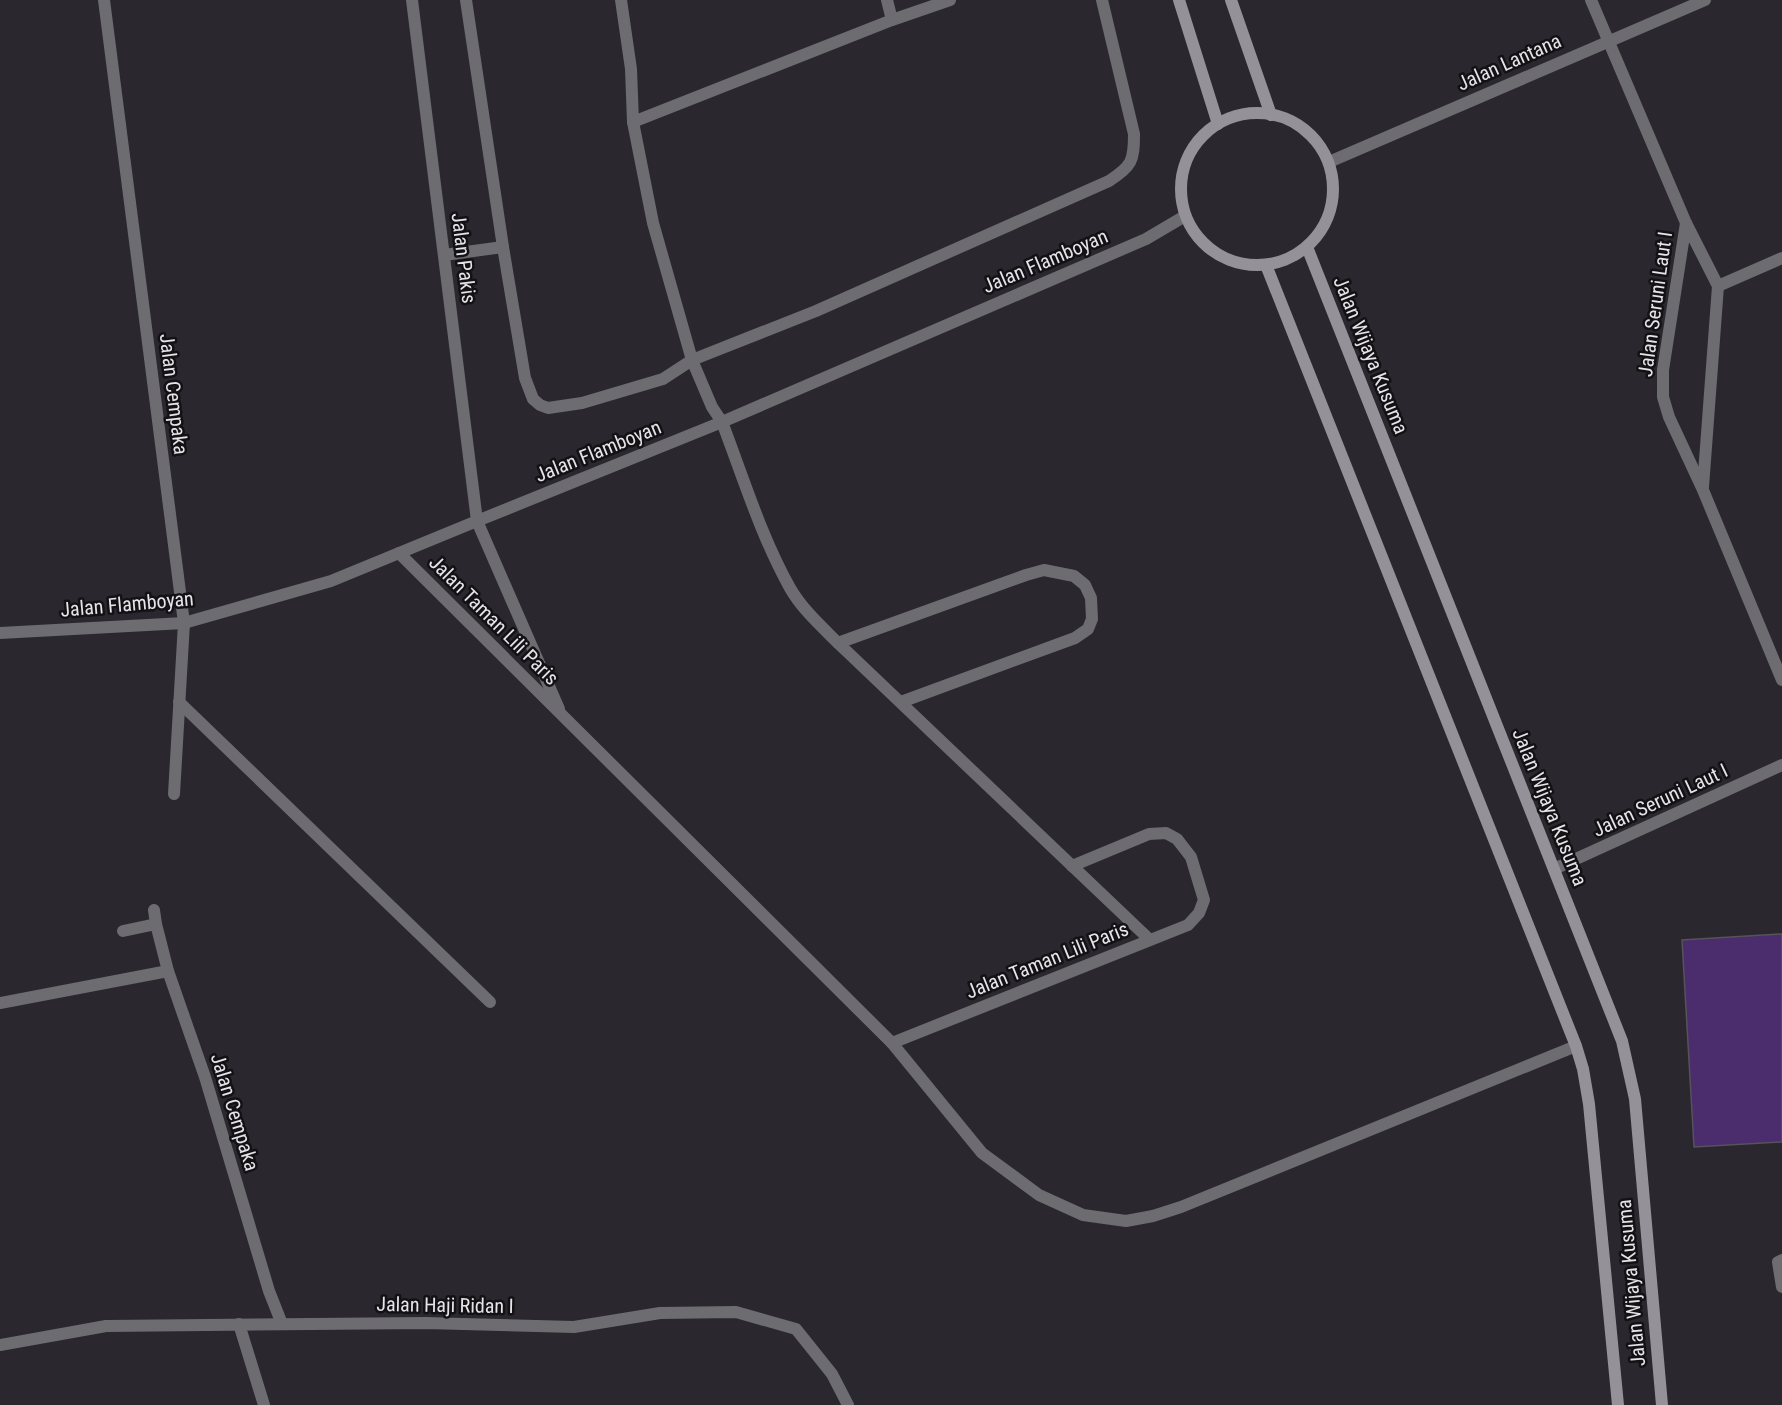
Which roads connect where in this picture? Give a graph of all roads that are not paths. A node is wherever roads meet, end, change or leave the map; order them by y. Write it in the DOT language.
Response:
graph roads {
  1 [pos="104,0"];
  2 [pos="412,0"];
  3 [pos="466,0"];
  4 [pos="621,0"];
  5 [pos="887,0"];
  6 [pos="950,0"];
  7 [pos="1102,0"];
  8 [pos="1179,0"];
  9 [pos="1231,0"];
  10 [pos="1591,0"];
  11 [pos="1705,0"];
  12 [pos="892,21"];
  13 [pos="1608,41"];
  14 [pos="1271,115"];
  15 [pos="633,122"];
  16 [pos="1218,124"];
  17 [pos="1329,162"];
  18 [pos="1185,216"];
  19 [pos="1686,223"];
  20 [pos="503,247"];
  21 [pos="1307,247"];
  22 [pos="444,255"];
  23 [pos="1782,258"];
  24 [pos="1266,265"];
  25 [pos="1718,286"];
  26 [pos="692,360"];
  27 [pos="722,422"];
  28 [pos="1702,490"];
  29 [pos="477,521"];
  30 [pos="399,553"];
  31 [pos="184,623"];
  32 [pos="0,633"];
  33 [pos="838,643"];
  34 [pos="1782,680"];
  35 [pos="179,702"];
  36 [pos="901,702"];
  37 [pos="562,715"];
  38 [pos="1782,765"];
  39 [pos="174,795"];
  40 [pos="1072,866"];
  41 [pos="1554,868"];
  42 [pos="154,910"];
  43 [pos="156,924"];
  44 [pos="123,931"];
  45 [pos="1149,939"];
  46 [pos="168,971"];
  47 [pos="490,1002"];
  48 [pos="0,1003"];
  49 [pos="892,1043"];
  50 [pos="1576,1046"];
  51 [pos="1782,1260"];
  52 [pos="1782,1287"];
  53 [pos="239,1324"];
  54 [pos="282,1324"];
  55 [pos="0,1345"];
  56 [pos="264,1405"];
  57 [pos="848,1405"];
  58 [pos="1618,1405"];
  59 [pos="1662,1405"];
  1 -- 31 [label="street, Jalan Cempaka"];
  2 -- 22 [label="street, Jalan Pakis"];
  3 -- 20 [label="street"];
  4 -- 15 [label="street, Jalan Taman Lili Paris"];
  5 -- 12 [label="street"];
  6 -- 12 [label="street"];
  7 -- 26 [label="street"];
  8 -- 16 [label="street"];
  9 -- 14 [label="street"];
  10 -- 13 [label="street, Jalan Seruni Laut I"];
  11 -- 13 [label="street, Jalan Lantana"];
  12 -- 15 [label="street"];
  13 -- 17 [label="street, Jalan Lantana"];
  13 -- 19 [label="street, Jalan Seruni Laut I"];
  14 -- 16 [label="street"];
  14 -- 17 [label="street"];
  15 -- 26 [label="street, Jalan Taman Lili Paris"];
  16 -- 18 [label="street"];
  17 -- 21 [label="street"];
  18 -- 24 [label="street"];
  18 -- 27 [label="street, Jalan Flamboyan"];
  19 -- 25 [label="street, Jalan Seruni Laut I"];
  19 -- 28 [label="street, Jalan Seruni Laut I"];
  20 -- 22 [label="street"];
  20 -- 26 [label="street"];
  21 -- 24 [label="street"];
  21 -- 41 [label="street, Jalan Wijaya Kusuma"];
  22 -- 29 [label="street, Jalan Pakis"];
  23 -- 25 [label="street"];
  24 -- 50 [label="street, Jalan Wijaya Kusuma"];
  25 -- 28 [label="street, Jalan Seruni Laut I"];
  26 -- 27 [label="street, Jalan Taman Lili Paris"];
  27 -- 29 [label="street, Jalan Flamboyan"];
  27 -- 33 [label="street, Jalan Taman Lili Paris"];
  28 -- 34 [label="street, Jalan Seruni Laut I"];
  29 -- 30 [label="street, Jalan Flamboyan"];
  29 -- 37 [label="street, Jalan Taman Lili Paris"];
  30 -- 31 [label="street, Jalan Flamboyan"];
  30 -- 37 [label="street, Jalan Taman Lili Paris"];
  31 -- 32 [label="street, Jalan Flamboyan"];
  31 -- 35 [label="street, Jalan Cempaka"];
  33 -- 36 [label="street, Jalan Taman Lili Paris"];
  33 -- 36 [label="street"];
  35 -- 39 [label="street, Jalan Cempaka"];
  35 -- 47 [label="street"];
  36 -- 40 [label="street, Jalan Taman Lili Paris"];
  37 -- 49 [label="street, Jalan Taman Lili Paris"];
  38 -- 41 [label="street, Jalan Seruni Laut I"];
  40 -- 45 [label="street, Jalan Taman Lili Paris"];
  40 -- 45 [label="street"];
  41 -- 59 [label="street, Jalan Wijaya Kusuma"];
  42 -- 43 [label="street, Jalan Cempaka"];
  43 -- 44 [label="street"];
  43 -- 46 [label="street, Jalan Cempaka"];
  45 -- 49 [label="street, Jalan Taman Lili Paris"];
  46 -- 48 [label="street"];
  46 -- 54 [label="street, Jalan Cempaka"];
  49 -- 50 [label="street"];
  50 -- 58 [label="street, Jalan Wijaya Kusuma"];
  51 -- 52 [label="street"];
  53 -- 54 [label="street, Jalan Haji Ridan I"];
  53 -- 55 [label="street, Jalan Haji Ridan I"];
  53 -- 56 [label="street"];
  54 -- 57 [label="street, Jalan Haji Ridan I"];
}
